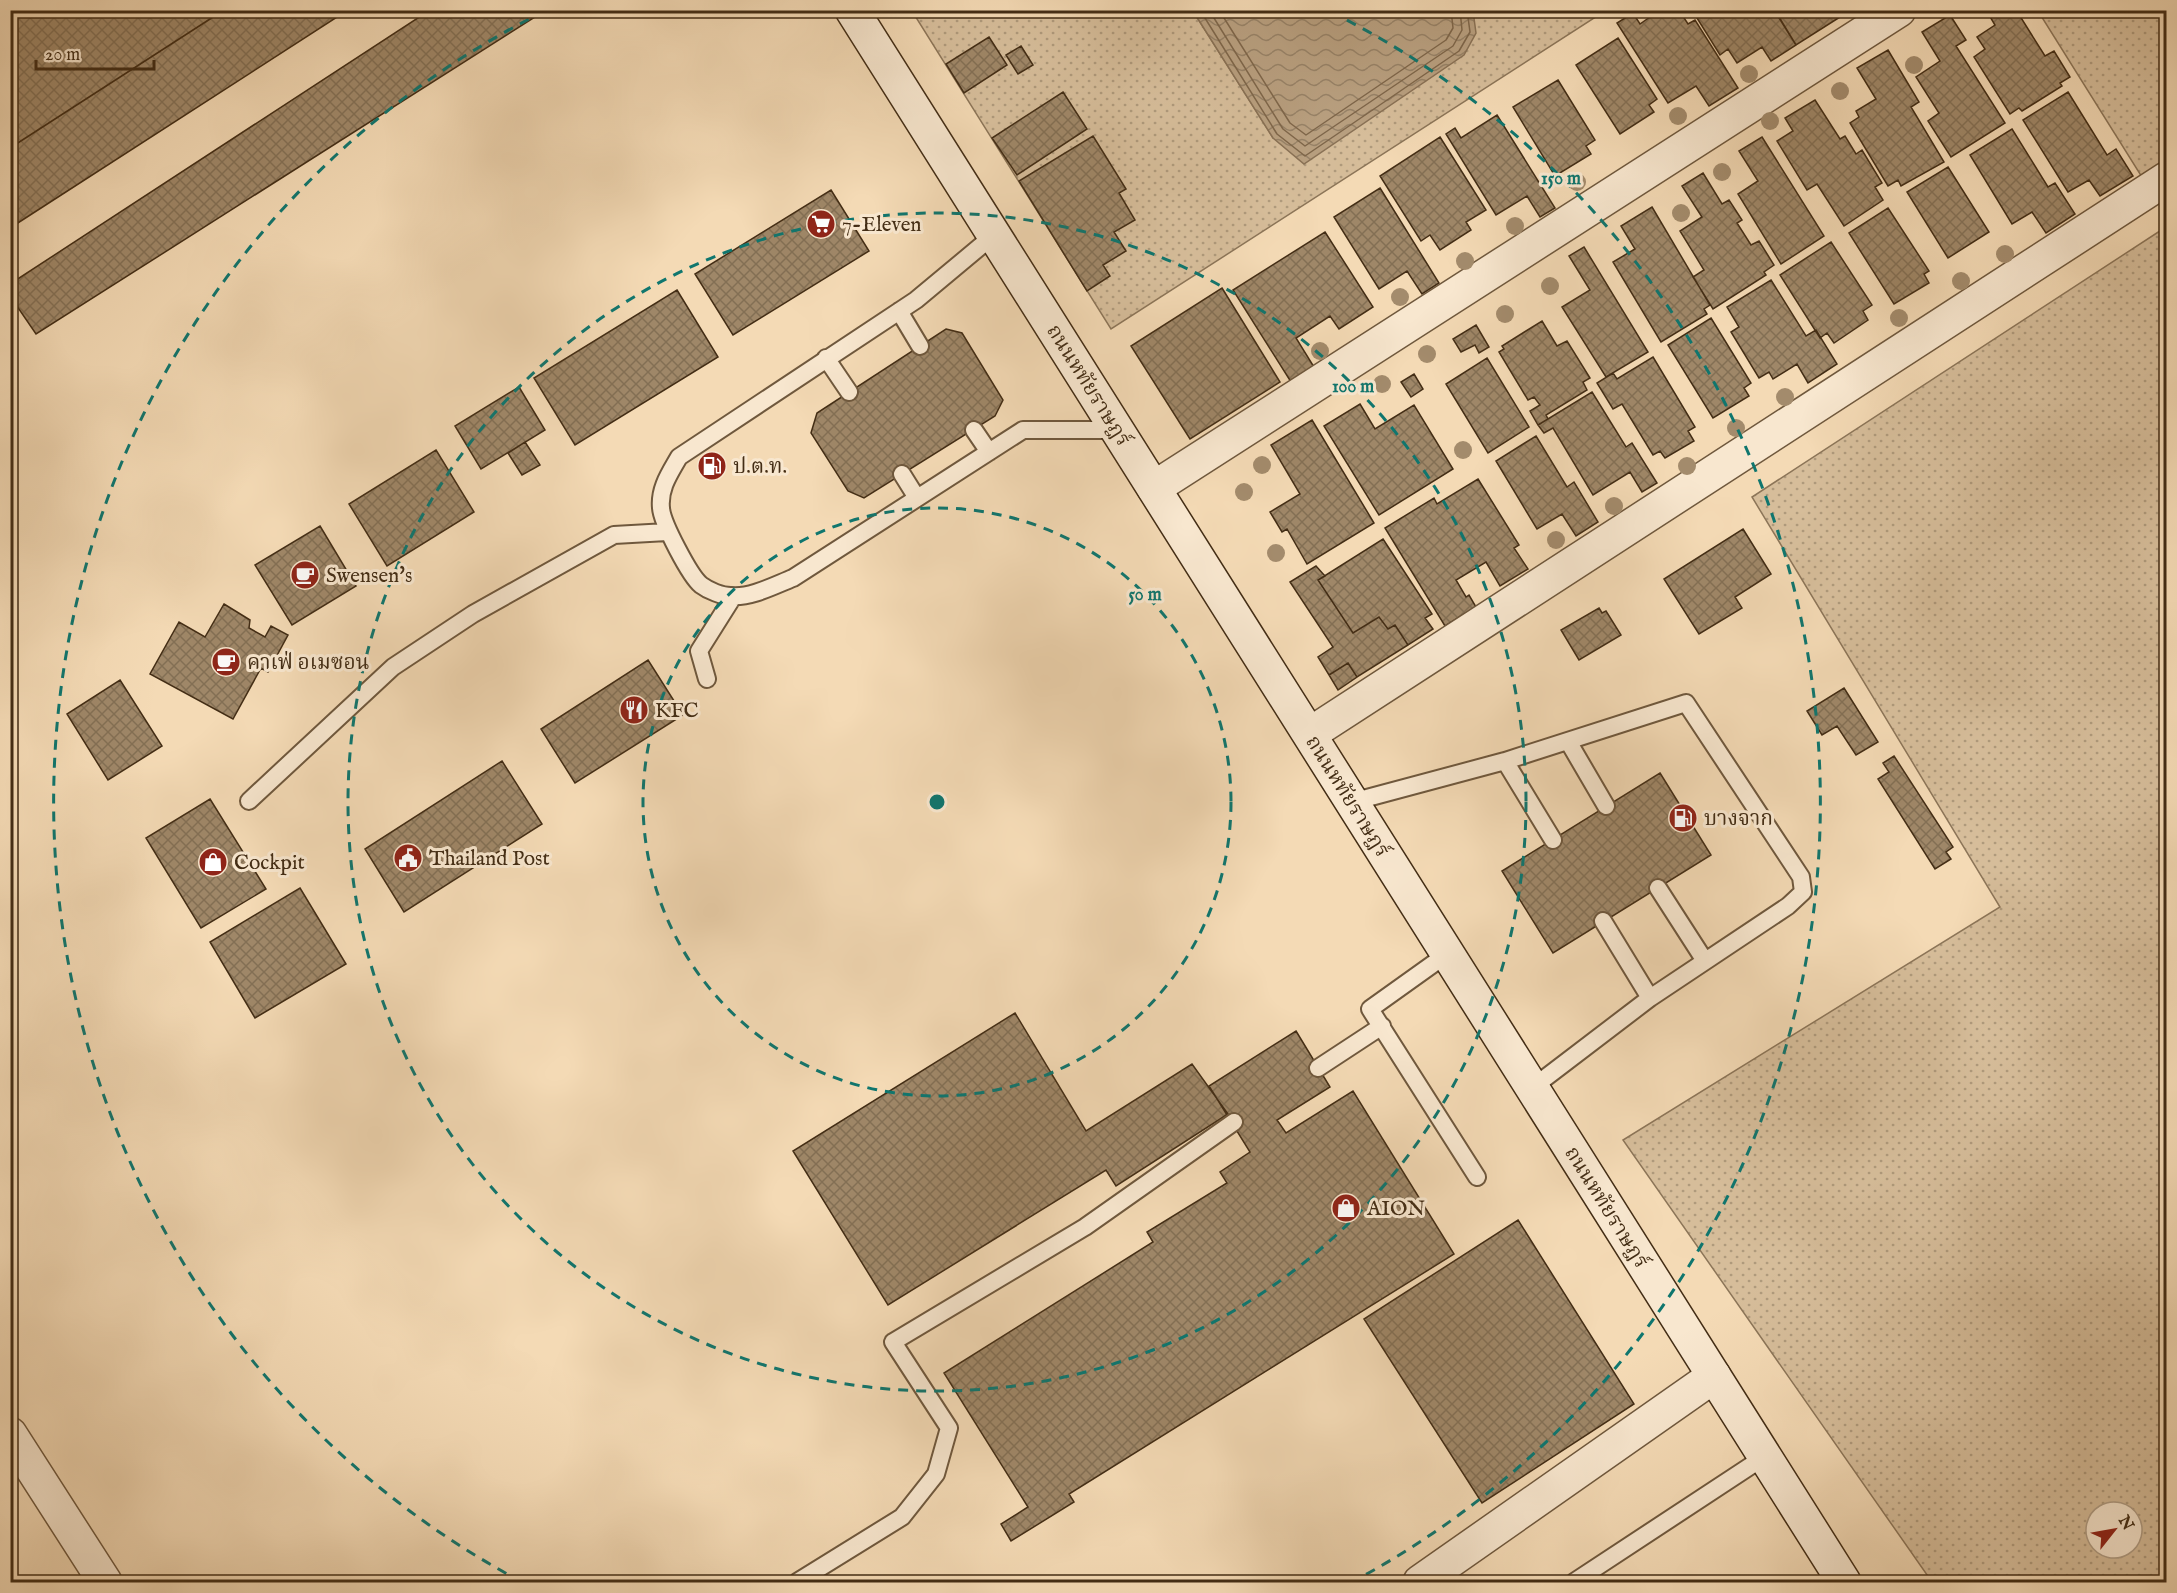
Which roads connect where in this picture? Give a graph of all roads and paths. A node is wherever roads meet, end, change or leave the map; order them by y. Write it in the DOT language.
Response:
graph roads {
  1 [pos="852,10"];
  2 [pos="1899,10"];
  3 [pos="2166,179"];
  4 [pos="994,235"];
  5 [pos="898,311"];
  6 [pos="920,345"];
  7 [pos="826,358"];
  8 [pos="849,392"];
  9 [pos="974,430"];
  10 [pos="1117,430"];
  11 [pos="989,452"];
  12 [pos="902,474"];
  13 [pos="1154,488"];
  14 [pos="917,498"];
  15 [pos="667,532"];
  16 [pos="733,597"];
  17 [pos="707,679"];
  18 [pos="1310,734"];
  19 [pos="1568,741"];
  20 [pos="1505,761"];
  21 [pos="249,801"];
  22 [pos="1352,802"];
  23 [pos="1606,807"];
  24 [pos="1553,840"];
  25 [pos="1658,888"];
  26 [pos="1603,921"];
  27 [pos="1446,954"];
  28 [pos="1705,962"];
  29 [pos="1650,998"];
  30 [pos="1382,1026"];
  31 [pos="1318,1068"];
  32 [pos="1532,1088"];
  33 [pos="1234,1122"];
  34 [pos="1477,1177"];
  35 [pos="1714,1376"];
  36 [pos="10,1434"];
  37 [pos="1764,1457"];
  38 [pos="105,1582"];
  39 [pos="796,1582"];
  40 [pos="1420,1582"];
  41 [pos="1574,1582"];
  42 [pos="1844,1582"];
  1 -- 4 [label="street, ถนนหทัยราษฎร์"];
  2 -- 13 [label="street"];
  3 -- 18 [label="street"];
  4 -- 5 [label="lane"];
  4 -- 10 [label="street, ถนนหทัยราษฎร์"];
  5 -- 6 [label="lane"];
  5 -- 7 [label="lane"];
  7 -- 8 [label="lane"];
  7 -- 15 [label="lane"];
  9 -- 11 [label="lane"];
  10 -- 11 [label="lane"];
  10 -- 13 [label="street, ถนนหทัยราษฎร์"];
  11 -- 14 [label="lane"];
  12 -- 14 [label="lane"];
  13 -- 18 [label="street, ถนนหทัยราษฎร์"];
  14 -- 16 [label="lane"];
  15 -- 16 [label="lane"];
  15 -- 21 [label="lane"];
  16 -- 17 [label="lane"];
  18 -- 22 [label="street, ถนนหทัยราษฎร์"];
  19 -- 20 [label="lane"];
  19 -- 23 [label="lane"];
  19 -- 28 [label="lane"];
  20 -- 22 [label="lane"];
  20 -- 24 [label="lane"];
  22 -- 27 [label="street, ถนนหทัยราษฎร์"];
  25 -- 28 [label="lane"];
  26 -- 29 [label="lane"];
  27 -- 30 [label="lane"];
  27 -- 32 [label="street, ถนนหทัยราษฎร์"];
  28 -- 29 [label="lane"];
  29 -- 32 [label="lane"];
  30 -- 31 [label="lane"];
  30 -- 34 [label="lane"];
  32 -- 35 [label="street, ถนนหทัยราษฎร์"];
  33 -- 39 [label="lane"];
  35 -- 37 [label="street, ถนนหทัยราษฎร์"];
  35 -- 40 [label="street"];
  36 -- 38 [label="street"];
  37 -- 41 [label="lane"];
  37 -- 42 [label="street, ถนนหทัยราษฎร์"];
}
